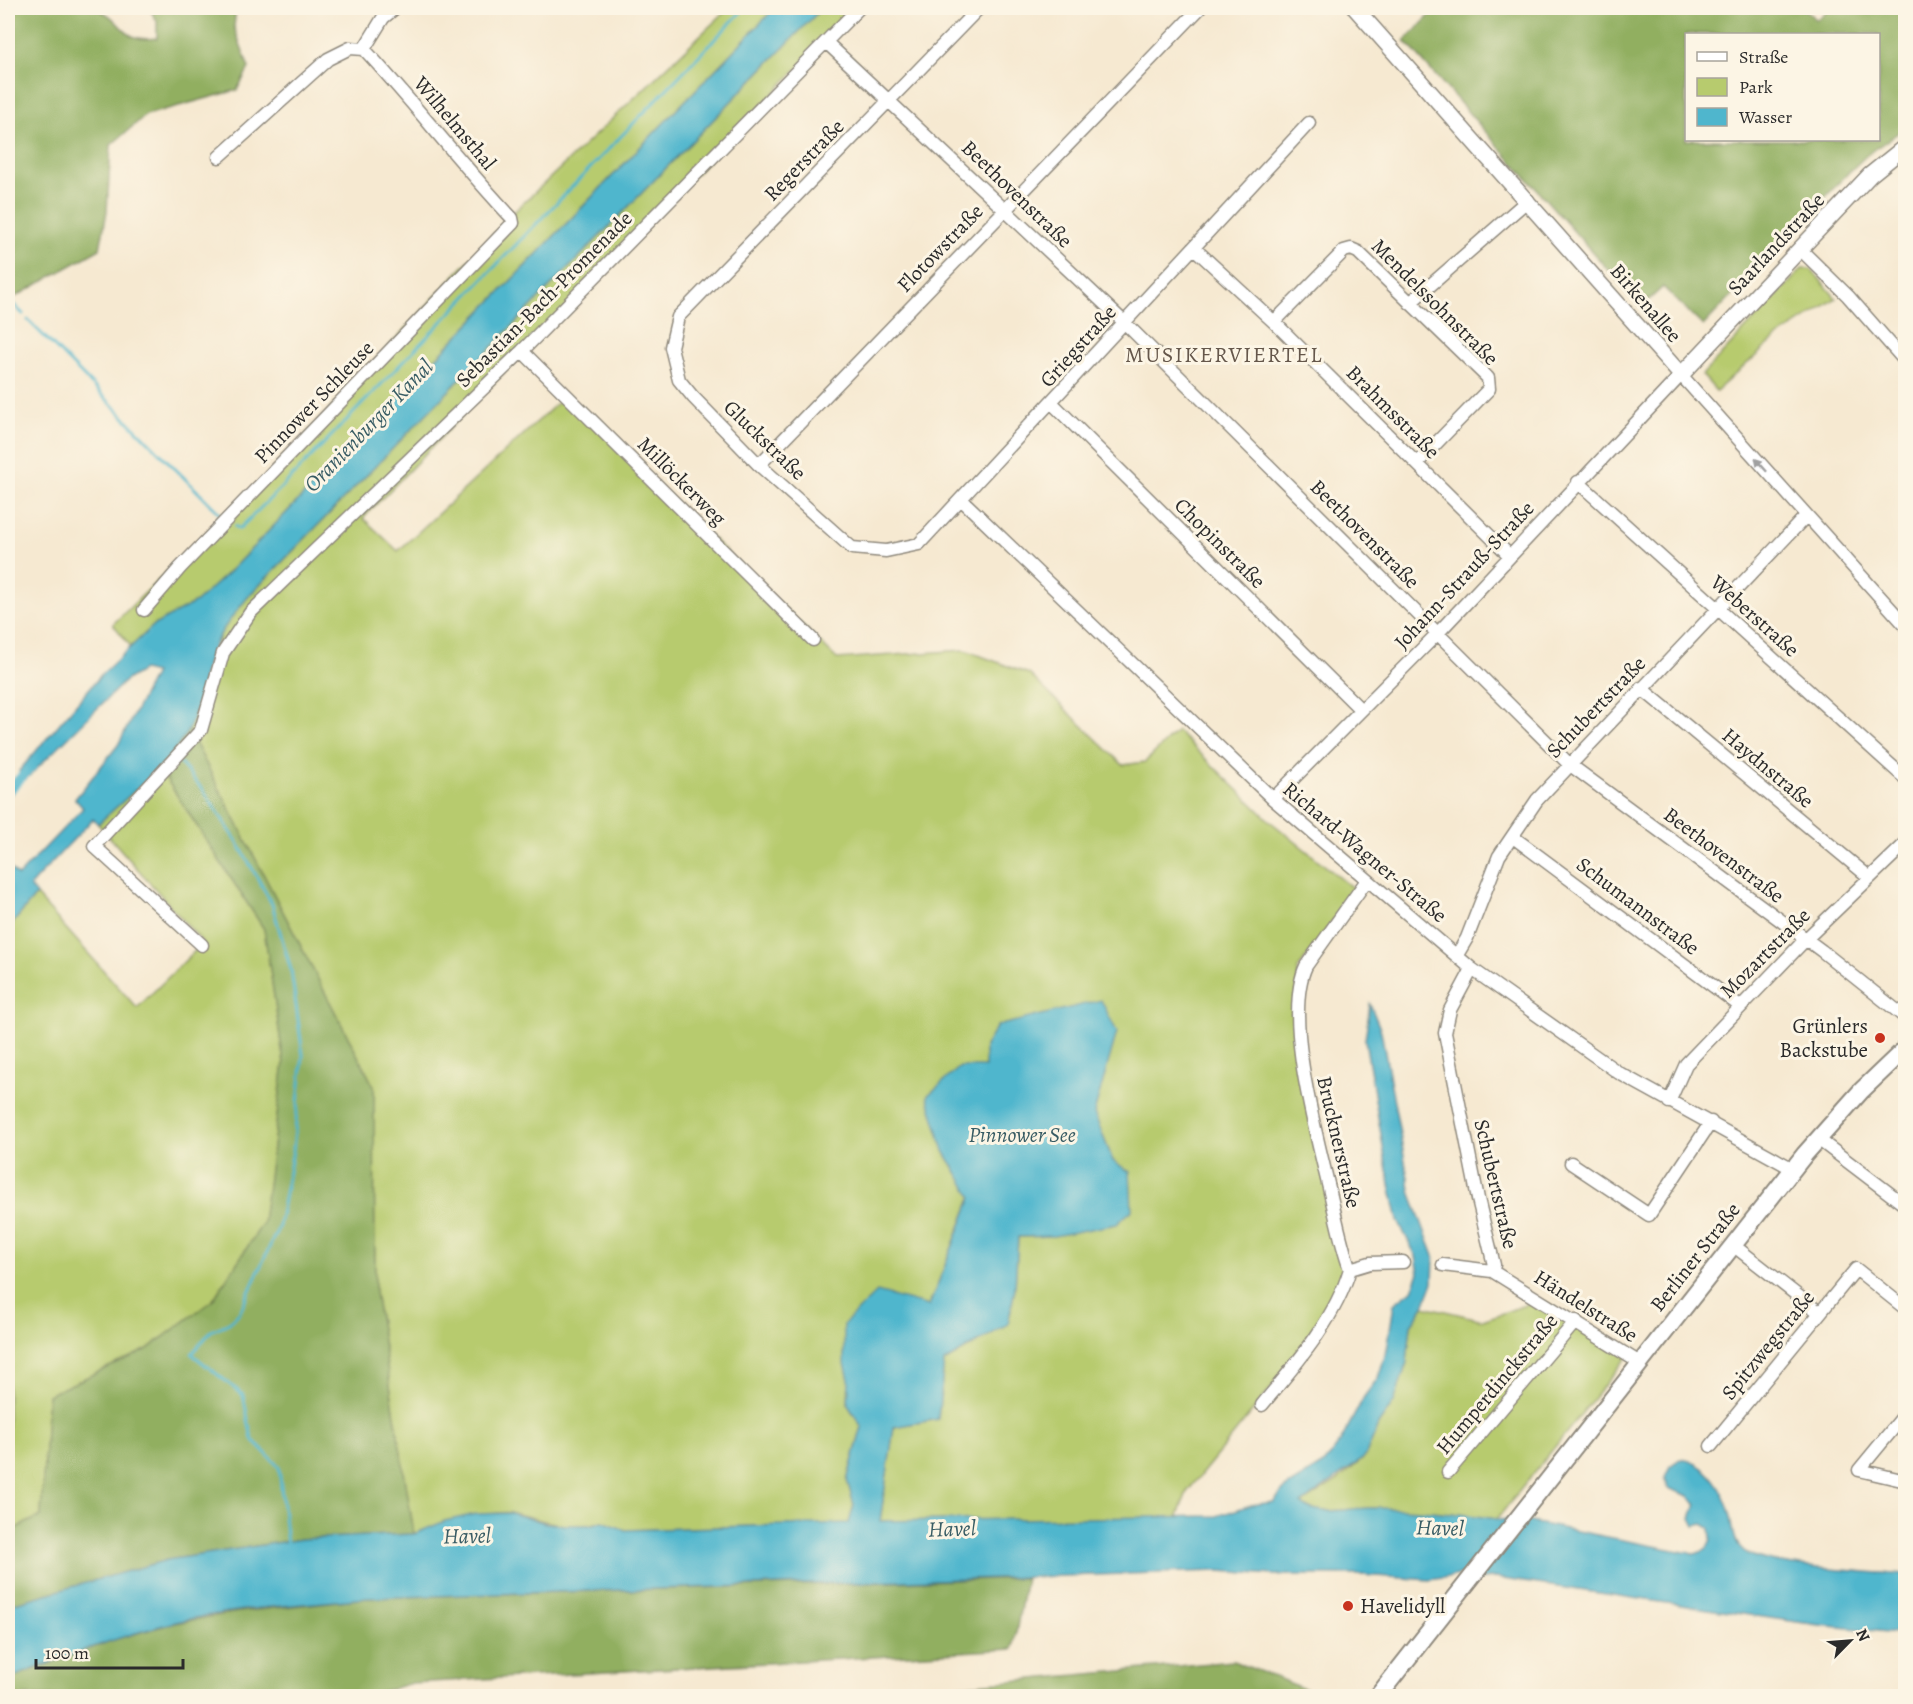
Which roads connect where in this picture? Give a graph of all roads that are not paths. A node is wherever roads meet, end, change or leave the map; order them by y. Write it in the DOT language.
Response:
graph roads {
  1 [pos="395,8"];
  2 [pos="860,8"];
  3 [pos="979,8"];
  4 [pos="1200,8"];
  5 [pos="1355,8"];
  6 [pos="826,42"];
  7 [pos="364,49"];
  8 [pos="890,100"];
  9 [pos="1309,123"];
  10 [pos="1905,147"];
  11 [pos="219,157"];
  12 [pos="1528,200"];
  13 [pos="1003,210"];
  14 [pos="513,223"];
  15 [pos="1195,249"];
  16 [pos="1800,249"];
  17 [pos="1410,303"];
  18 [pos="1274,322"];
  19 [pos="1125,323"];
  20 [pos="671,347"];
  21 [pos="522,351"];
  22 [pos="1905,362"];
  23 [pos="1681,375"];
  24 [pos="1052,404"];
  25 [pos="1416,463"];
  26 [pos="759,465"];
  27 [pos="1578,482"];
  28 [pos="962,500"];
  29 [pos="1806,516"];
  30 [pos="852,548"];
  31 [pos="1510,556"];
  32 [pos="1719,609"];
  33 [pos="144,610"];
  34 [pos="1905,626"];
  35 [pos="1437,634"];
  36 [pos="813,640"];
  37 [pos="1641,688"];
  38 [pos="1361,710"];
  39 [pos="1569,764"];
  40 [pos="1905,779"];
  41 [pos="1273,799"];
  42 [pos="1513,837"];
  43 [pos="1905,843"];
  44 [pos="1869,877"];
  45 [pos="1367,880"];
  46 [pos="1805,940"];
  47 [pos="202,945"];
  48 [pos="1456,955"];
  49 [pos="1472,969"];
  50 [pos="1740,1006"];
  51 [pos="1905,1018"];
  52 [pos="1905,1048"];
  53 [pos="1669,1102"];
  54 [pos="1712,1122"];
  55 [pos="1818,1139"];
  56 [pos="1571,1163"];
  57 [pos="1793,1169"];
  58 [pos="1905,1206"];
  59 [pos="1733,1245"];
  60 [pos="1403,1262"];
  61 [pos="1443,1265"];
  62 [pos="1350,1269"];
  63 [pos="1492,1271"];
  64 [pos="1905,1309"];
  65 [pos="1820,1313"];
  66 [pos="1576,1321"];
  67 [pos="1640,1363"];
  68 [pos="1262,1405"];
  69 [pos="1905,1413"];
  70 [pos="1712,1446"];
  71 [pos="1448,1472"];
  72 [pos="1905,1481"];
  73 [pos="1378,1696"];
  1 -- 7 [label="street"];
  2 -- 6 [label="street, Sebastian-Bach-Promenade"];
  3 -- 8 [label="street, Regerstraße"];
  4 -- 13 [label="street, Flotowstraße"];
  5 -- 12 [label="street, Birkenallee"];
  6 -- 8 [label="street, Beethovenstraße"];
  6 -- 21 [label="street, Sebastian-Bach-Promenade"];
  7 -- 11 [label="street"];
  7 -- 14 [label="street, Wilhelmsthal"];
  8 -- 13 [label="street, Beethovenstraße"];
  8 -- 20 [label="street, Regerstraße"];
  9 -- 15 [label="street, Griegstraße"];
  10 -- 16 [label="street, Saarlandstraße"];
  12 -- 17 [label="street"];
  12 -- 23 [label="street, Birkenallee"];
  13 -- 19 [label="street, Beethovenstraße"];
  13 -- 26 [label="street, Flotowstraße"];
  14 -- 33 [label="street, Pinnower Schleuse"];
  15 -- 18 [label="street, Brahmsstraße"];
  15 -- 19 [label="street, Griegstraße"];
  16 -- 22 [label="street"];
  16 -- 23 [label="street, Saarlandstraße"];
  17 -- 18 [label="street, Mendelssohnstraße"];
  17 -- 25 [label="street, Mendelssohnstraße"];
  18 -- 25 [label="street, Brahmsstraße"];
  19 -- 24 [label="street, Griegstraße"];
  19 -- 35 [label="street, Beethovenstraße"];
  20 -- 26 [label="street, Gluckstraße"];
  21 -- 36 [label="street, Millöckerweg"];
  21 -- 47 [label="street, Sebastian-Bach-Promenade"];
  23 -- 27 [label="street, Johann-Strauß-Straße"];
  29 -- 23 [label="street, Birkenallee, one-way"];
  24 -- 28 [label="street, Griegstraße"];
  24 -- 38 [label="street, Chopinstraße"];
  25 -- 31 [label="street, Brahmsstraße"];
  26 -- 30 [label="street, Gluckstraße"];
  27 -- 31 [label="street, Johann-Strauß-Straße"];
  27 -- 32 [label="street, Weberstraße"];
  28 -- 30 [label="street, Griegstraße"];
  28 -- 41 [label="street, Richard-Wagner-Straße"];
  29 -- 32 [label="street, Schubertstraße"];
  29 -- 34 [label="street, Birkenallee"];
  31 -- 35 [label="street, Johann-Strauß-Straße"];
  32 -- 37 [label="street, Schubertstraße"];
  32 -- 40 [label="street, Weberstraße"];
  35 -- 38 [label="street, Johann-Strauß-Straße"];
  35 -- 39 [label="street, Beethovenstraße"];
  37 -- 39 [label="street, Schubertstraße"];
  37 -- 44 [label="street, Haydnstraße"];
  38 -- 41 [label="street, Johann-Strauß-Straße"];
  39 -- 42 [label="street, Schubertstraße"];
  39 -- 46 [label="street, Beethovenstraße"];
  41 -- 45 [label="street, Richard-Wagner-Straße"];
  42 -- 48 [label="street, Schubertstraße"];
  42 -- 50 [label="street, Schumannstraße"];
  43 -- 44 [label="street, Mozartstraße"];
  44 -- 46 [label="street, Mozartstraße"];
  45 -- 48 [label="street, Richard-Wagner-Straße"];
  45 -- 62 [label="street, Brucknerstraße"];
  46 -- 50 [label="street, Mozartstraße"];
  46 -- 51 [label="street, Beethovenstraße"];
  48 -- 49 [label="street, Richard-Wagner-Straße"];
  49 -- 53 [label="street, Richard-Wagner-Straße"];
  49 -- 63 [label="street, Schubertstraße"];
  50 -- 53 [label="street, Mozartstraße"];
  52 -- 55 [label="main road, Berliner Straße"];
  53 -- 54 [label="street, Richard-Wagner-Straße"];
  54 -- 56 [label="street"];
  54 -- 57 [label="street, Richard-Wagner-Straße"];
  55 -- 57 [label="main road, Berliner Straße"];
  55 -- 58 [label="street"];
  57 -- 59 [label="main road, Berliner Straße"];
  59 -- 65 [label="street"];
  59 -- 67 [label="main road, Berliner Straße"];
  60 -- 62 [label="street"];
  61 -- 63 [label="street, Händelstraße"];
  62 -- 68 [label="street"];
  63 -- 66 [label="street, Händelstraße"];
  64 -- 65 [label="street, Spitzwegstraße"];
  65 -- 70 [label="street, Spitzwegstraße"];
  66 -- 67 [label="street, Händelstraße"];
  66 -- 71 [label="street, Humperdinckstraße"];
  67 -- 73 [label="main road, Berliner Straße"];
  69 -- 72 [label="street"];
}
